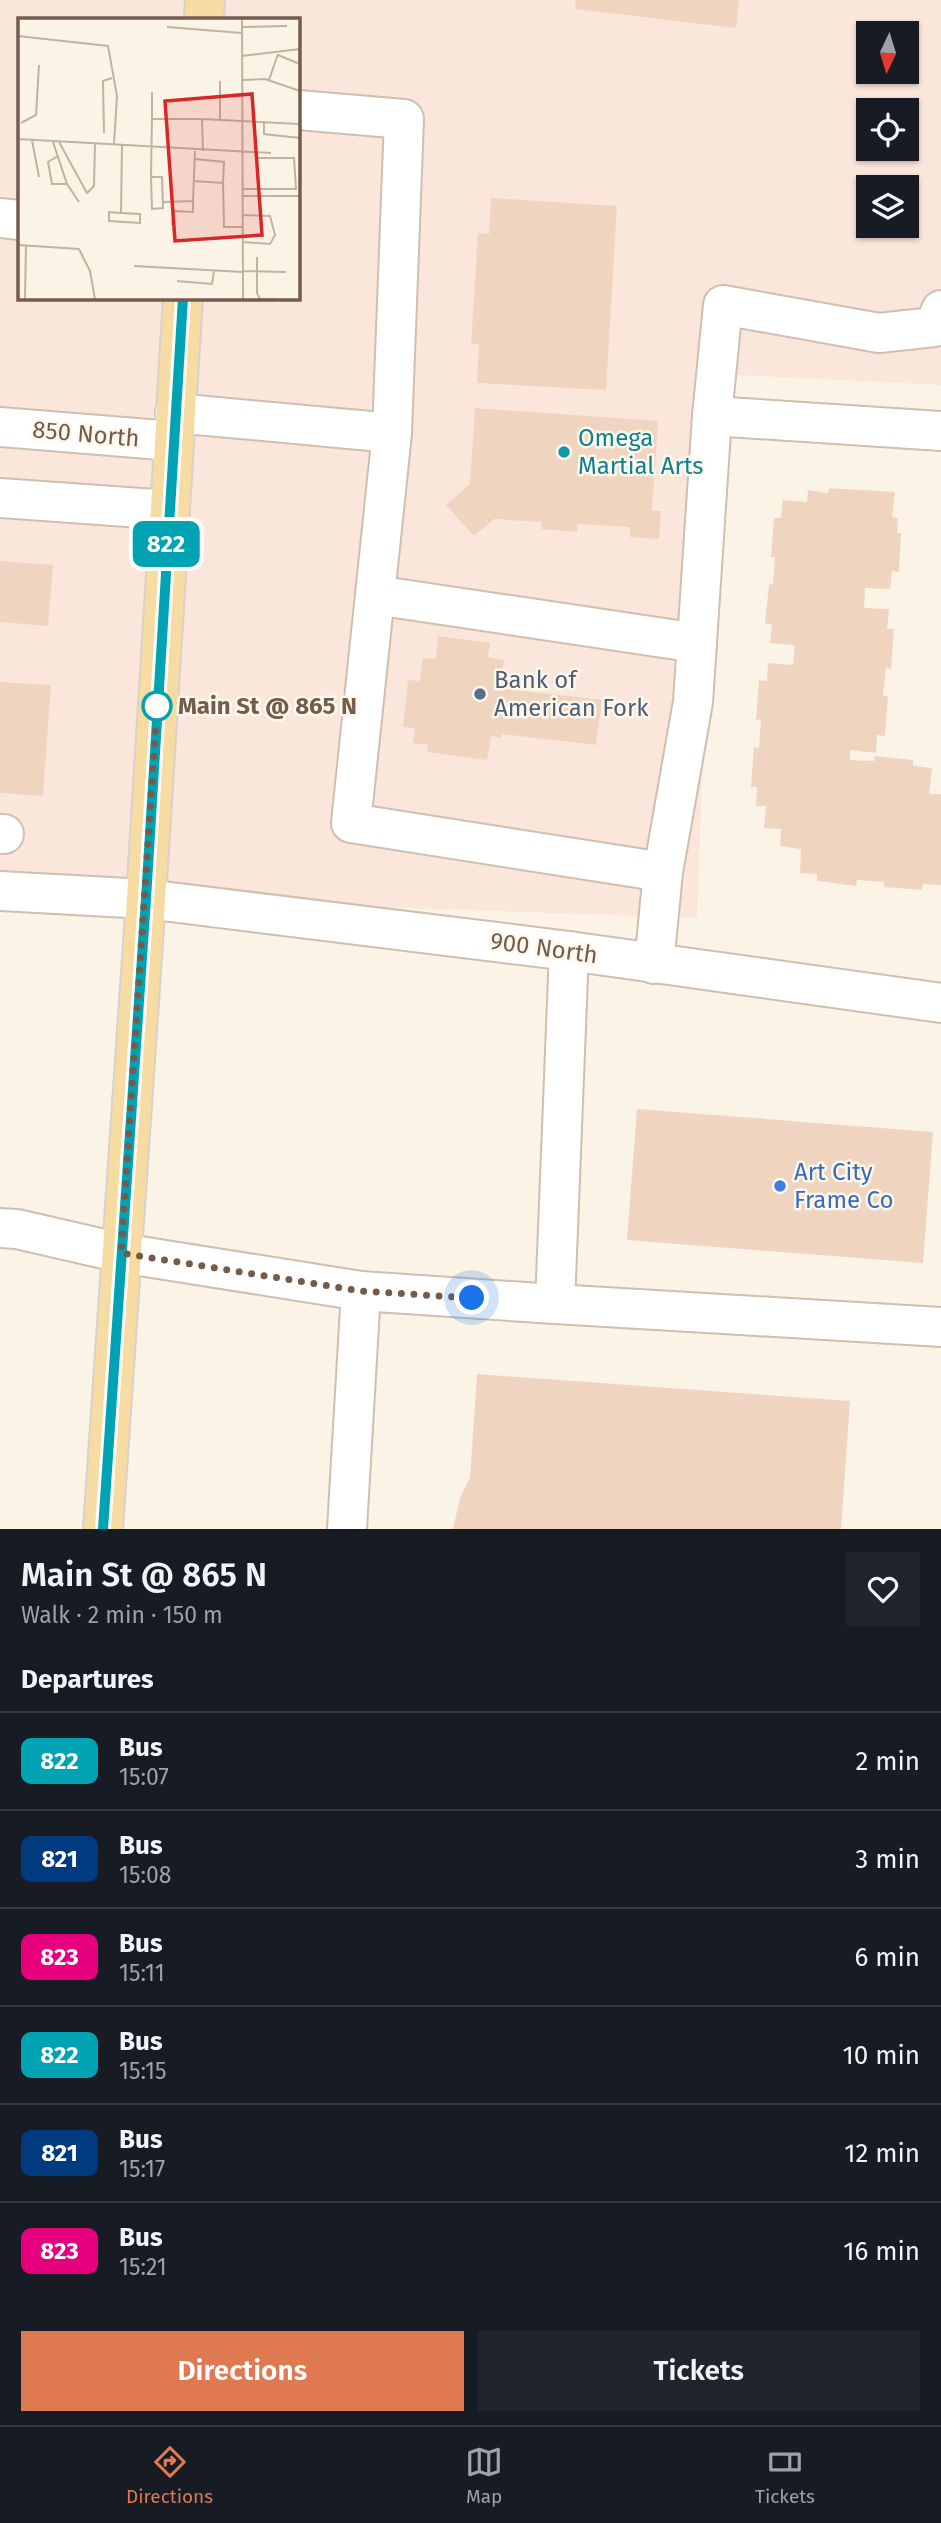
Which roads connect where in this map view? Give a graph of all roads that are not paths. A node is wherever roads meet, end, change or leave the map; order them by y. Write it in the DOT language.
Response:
graph roads {
  1 [pos="205,0"];
  2 [pos="204,18"];
  3 [pos="299,110"];
  4 [pos="0,218"];
  5 [pos="18,220"];
  6 [pos="183,299"];
  7 [pos="941,310"];
  8 [pos="712,416"];
  9 [pos="0,427"];
  10 [pos="174,427"];
  11 [pos="941,431"];
  12 [pos="392,433"];
  13 [pos="0,498"];
  14 [pos="169,510"];
  15 [pos="375,594"];
  16 [pos="697,643"];
  17 [pos="663,872"];
  18 [pos="0,891"];
  19 [pos="146,899"];
  20 [pos="569,951"];
  21 [pos="654,964"];
  22 [pos="941,1003"];
  23 [pos="0,1228"];
  24 [pos="121,1253"];
  25 [pos="361,1291"];
  26 [pos="555,1304"];
  27 [pos="941,1327"];
  28 [pos="103,1529"];
  29 [pos="347,1529"];
  1 -- 2 [label="main road"];
  3 -- 12 [label="street"];
  4 -- 5 [label="street"];
  6 -- 10 [label="main road"];
  7 -- 8 [label="street"];
  8 -- 11 [label="street"];
  8 -- 16 [label="street"];
  9 -- 10 [label="street, 850 North"];
  10 -- 12 [label="street, 850 North"];
  10 -- 14 [label="main road"];
  12 -- 15 [label="street"];
  13 -- 14 [label="street"];
  14 -- 19 [label="main road"];
  15 -- 16 [label="street"];
  15 -- 17 [label="street"];
  16 -- 17 [label="street"];
  17 -- 21 [label="street"];
  18 -- 19 [label="street, 900 North"];
  19 -- 20 [label="street, 900 North"];
  19 -- 24 [label="main road"];
  20 -- 21 [label="street, 900 North"];
  20 -- 26 [label="street"];
  21 -- 22 [label="street, 900 North"];
  23 -- 24 [label="street"];
  24 -- 25 [label="street"];
  24 -- 28 [label="main road"];
  25 -- 26 [label="street"];
  25 -- 29 [label="street"];
  26 -- 27 [label="street"];
}
